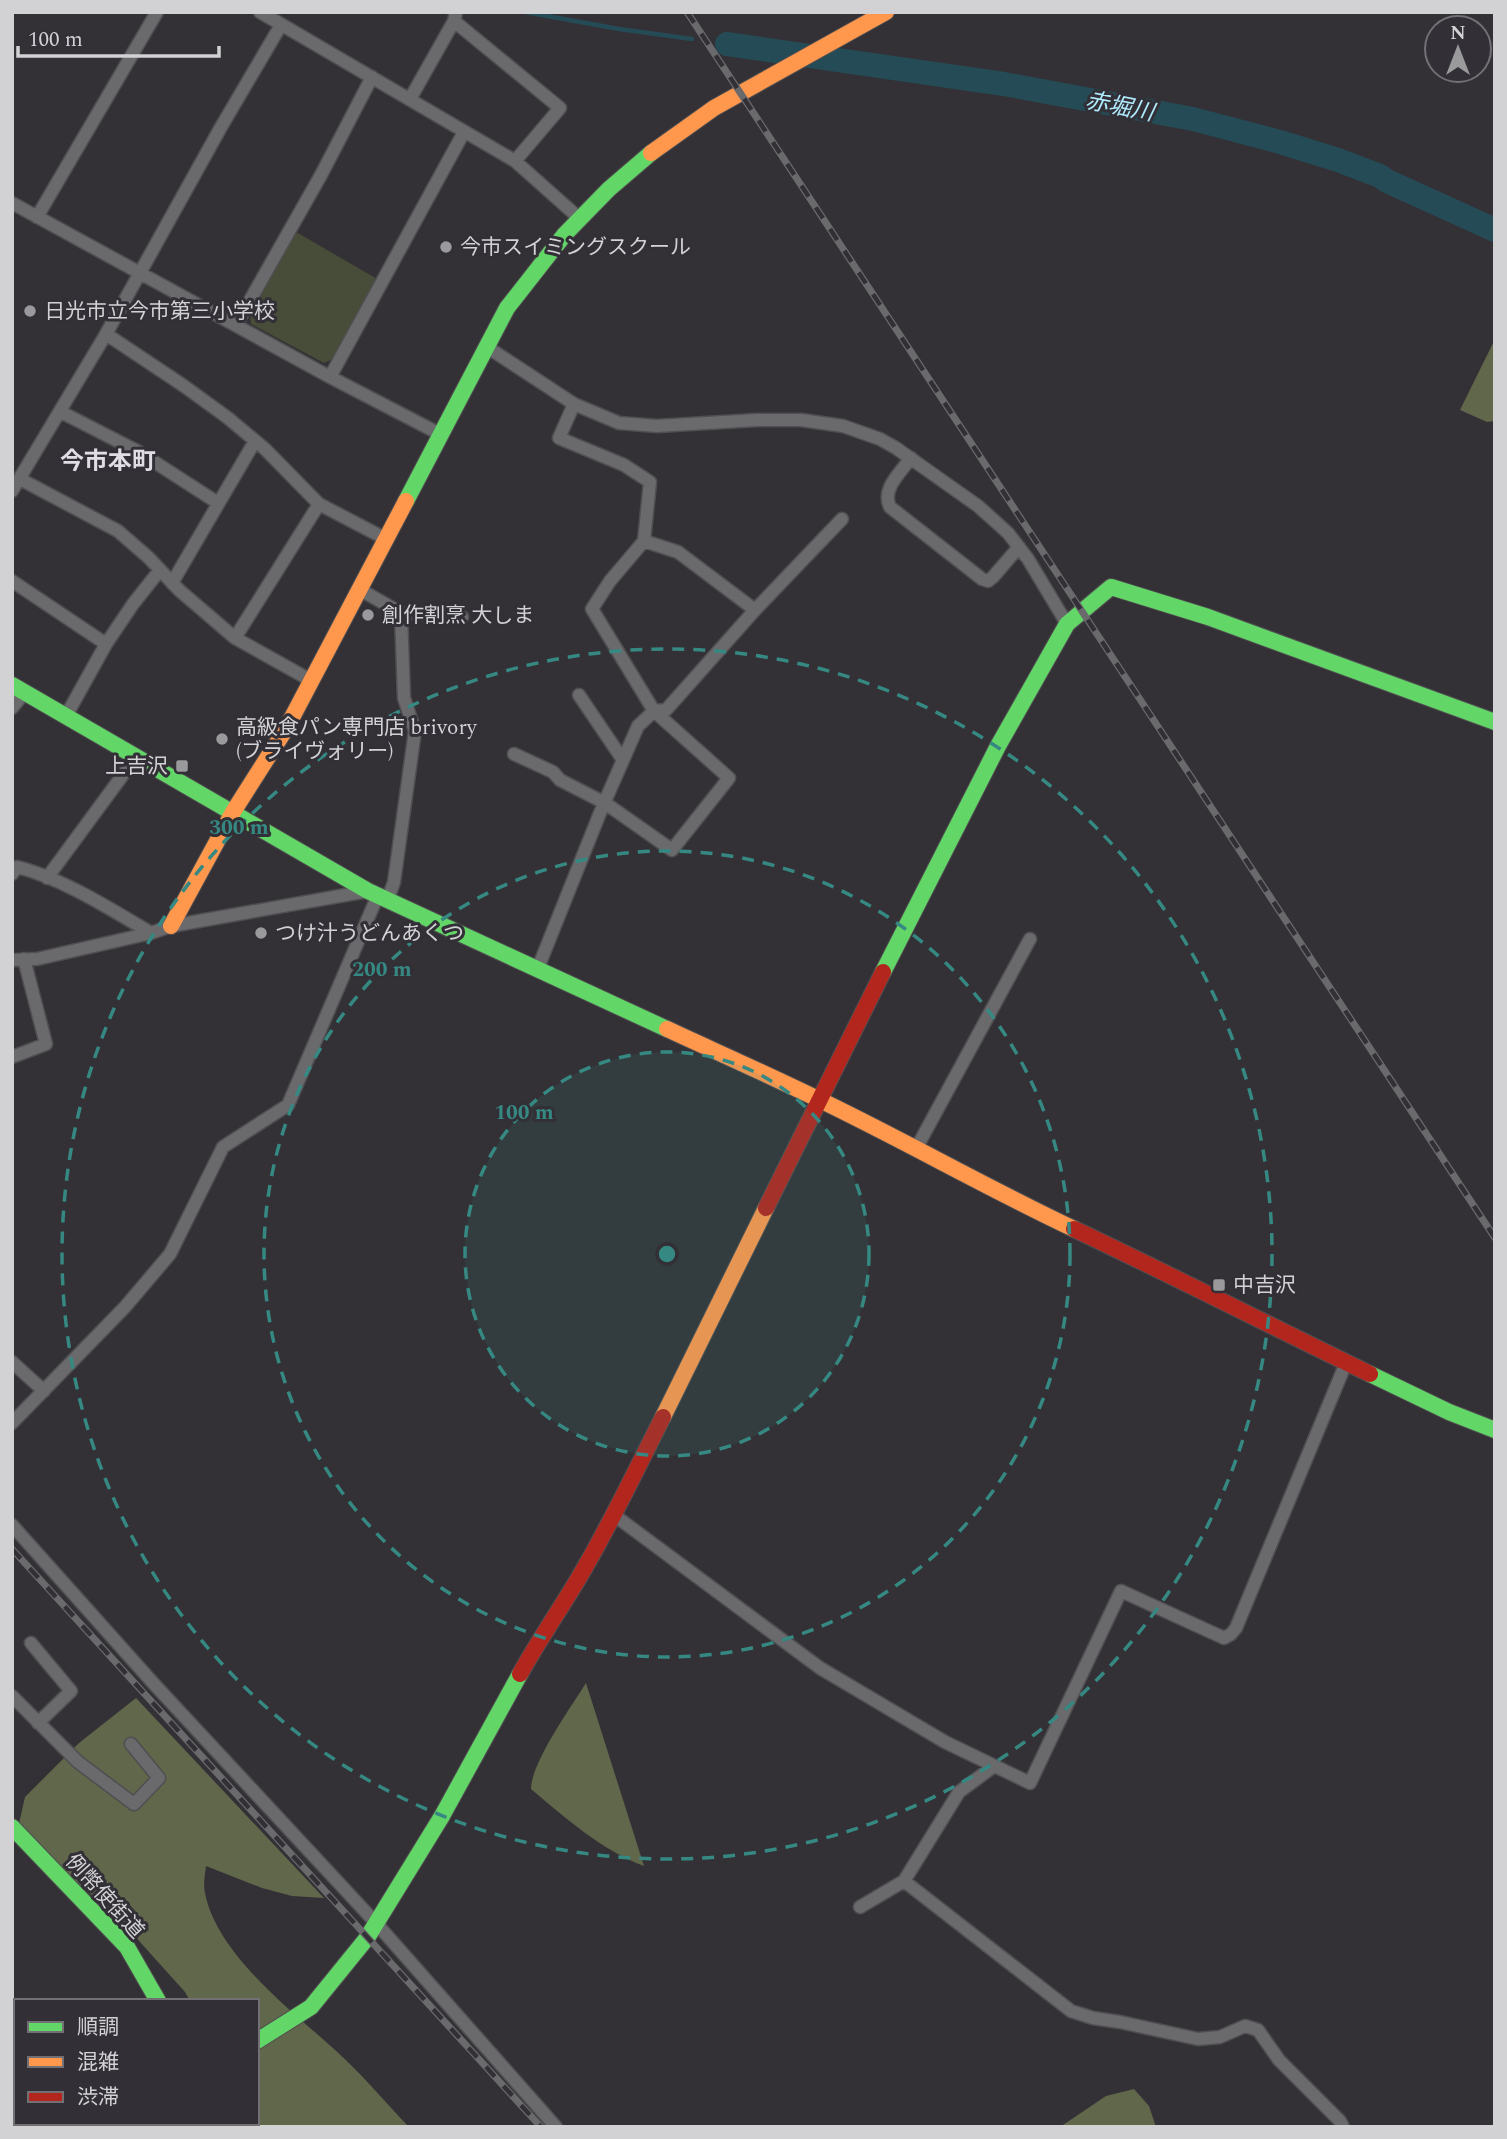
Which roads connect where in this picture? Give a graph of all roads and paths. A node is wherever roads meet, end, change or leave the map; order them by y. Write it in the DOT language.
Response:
graph roads {
  1 [pos="158,12"];
  2 [pos="260,12"];
  3 [pos="886,12"];
  4 [pos="455,17"];
  5 [pos="281,24"];
  6 [pos="372,77"];
  7 [pos="410,99"];
  8 [pos="464,132"];
  9 [pos="516,161"];
  10 [pos="12,203"];
  11 [pos="37,217"];
  12 [pos="579,218"];
  13 [pos="140,272"];
  14 [pos="236,325"];
  15 [pos="106,334"];
  16 [pos="487,347"];
  17 [pos="330,377"];
  18 [pos="574,404"];
  19 [pos="61,412"];
  20 [pos="440,434"];
  21 [pos="255,441"];
  22 [pos="911,458"];
  23 [pos="20,479"];
  24 [pos="12,491"];
  25 [pos="218,503"];
  26 [pos="319,504"];
  27 [pos="842,519"];
  28 [pos="386,539"];
  29 [pos="644,541"];
  30 [pos="1019,547"];
  31 [pos="160,570"];
  32 [pos="12,581"];
  33 [pos="172,583"];
  34 [pos="359,590"];
  35 [pos="755,610"];
  36 [pos="401,613"];
  37 [pos="462,617"];
  38 [pos="1067,624"];
  39 [pos="235,638"];
  40 [pos="106,644"];
  41 [pos="312,681"];
  42 [pos="19,689"];
  43 [pos="579,695"];
  44 [pos="12,708"];
  45 [pos="654,711"];
  46 [pos="66,716"];
  47 [pos="1495,722"];
  48 [pos="514,754"];
  49 [pos="136,757"];
  50 [pos="623,760"];
  51 [pos="605,803"];
  52 [pos="233,812"];
  53 [pos="12,874"];
  54 [pos="47,878"];
  55 [pos="378,895"];
  56 [pos="171,926"];
  57 [pos="151,933"];
  58 [pos="1030,939"];
  59 [pos="18,960"];
  60 [pos="538,968"];
  61 [pos="12,1057"];
  62 [pos="821,1100"];
  63 [pos="917,1147"];
  64 [pos="12,1362"];
  65 [pos="1346,1363"];
  66 [pos="44,1391"];
  67 [pos="12,1423"];
  68 [pos="1495,1430"];
  69 [pos="614,1515"];
  70 [pos="12,1525"];
  71 [pos="32,1643"];
  72 [pos="12,1696"];
  73 [pos="38,1723"];
  74 [pos="131,1744"];
  75 [pos="995,1766"];
  76 [pos="12,1826"];
  77 [pos="904,1881"];
  78 [pos="860,1907"];
  79 [pos="376,1923"];
  80 [pos="157,1999"];
  81 [pos="259,2040"];
  82 [pos="555,2127"];
  83 [pos="1343,2127"];
  1 -- 11 [label="street"];
  2 -- 5 [label="street"];
  3 -- 12 [label="main road"];
  4 -- 7 [label="street"];
  4 -- 9 [label="street"];
  5 -- 6 [label="street"];
  5 -- 13 [label="street"];
  6 -- 7 [label="street"];
  6 -- 14 [label="street"];
  7 -- 8 [label="street"];
  8 -- 9 [label="street"];
  8 -- 17 [label="street"];
  9 -- 12 [label="street"];
  10 -- 11 [label="street"];
  11 -- 13 [label="street"];
  12 -- 16 [label="main road"];
  13 -- 14 [label="street"];
  13 -- 15 [label="street"];
  14 -- 17 [label="street"];
  15 -- 19 [label="street"];
  15 -- 21 [label="street"];
  16 -- 18 [label="street"];
  16 -- 20 [label="main road"];
  17 -- 20 [label="street"];
  18 -- 22 [label="street"];
  18 -- 29 [label="street"];
  19 -- 23 [label="street"];
  19 -- 25 [label="street"];
  20 -- 28 [label="main road"];
  21 -- 25 [label="street"];
  21 -- 26 [label="street"];
  22 -- 30 [label="street"];
  22 -- 30 [label="street"];
  23 -- 24 [label="street"];
  23 -- 31 [label="street"];
  25 -- 33 [label="street"];
  26 -- 28 [label="street"];
  26 -- 39 [label="street"];
  27 -- 35 [label="street"];
  28 -- 34 [label="main road"];
  29 -- 35 [label="street"];
  29 -- 45 [label="street"];
  30 -- 38 [label="street"];
  31 -- 33 [label="street"];
  31 -- 40 [label="street"];
  32 -- 40 [label="street"];
  33 -- 39 [label="street"];
  34 -- 36 [label="street"];
  34 -- 41 [label="main road"];
  35 -- 45 [label="street"];
  36 -- 37 [label="street"];
  36 -- 55 [label="street"];
  38 -- 47 [label="main road"];
  38 -- 62 [label="main road"];
  39 -- 41 [label="street"];
  40 -- 46 [label="street"];
  41 -- 52 [label="main road"];
  42 -- 44 [label="street"];
  42 -- 46 [label="main road"];
  43 -- 50 [label="street"];
  45 -- 50 [label="street"];
  45 -- 51 [label="street"];
  46 -- 49 [label="main road"];
  48 -- 51 [label="street"];
  49 -- 52 [label="main road"];
  49 -- 54 [label="street"];
  50 -- 51 [label="street"];
  51 -- 60 [label="street"];
  52 -- 55 [label="main road"];
  52 -- 56 [label="main road"];
  53 -- 54 [label="street"];
  54 -- 57 [label="street"];
  55 -- 56 [label="street"];
  55 -- 60 [label="main road"];
  55 -- 66 [label="street"];
  56 -- 57 [label="street"];
  57 -- 59 [label="street"];
  58 -- 63 [label="street"];
  59 -- 61 [label="street"];
  60 -- 62 [label="main road"];
  62 -- 63 [label="main road"];
  62 -- 69 [label="main road"];
  63 -- 65 [label="main road"];
  64 -- 66 [label="street"];
  65 -- 68 [label="main road"];
  65 -- 75 [label="street"];
  66 -- 67 [label="street"];
  69 -- 75 [label="street"];
  69 -- 79 [label="main road"];
  70 -- 79 [label="street"];
  71 -- 73 [label="street"];
  72 -- 73 [label="street"];
  73 -- 74 [label="street"];
  75 -- 77 [label="street"];
  76 -- 80 [label="main road, 例幣使街道"];
  77 -- 78 [label="street"];
  77 -- 83 [label="street"];
  79 -- 81 [label="main road"];
  79 -- 82 [label="street"];
}
